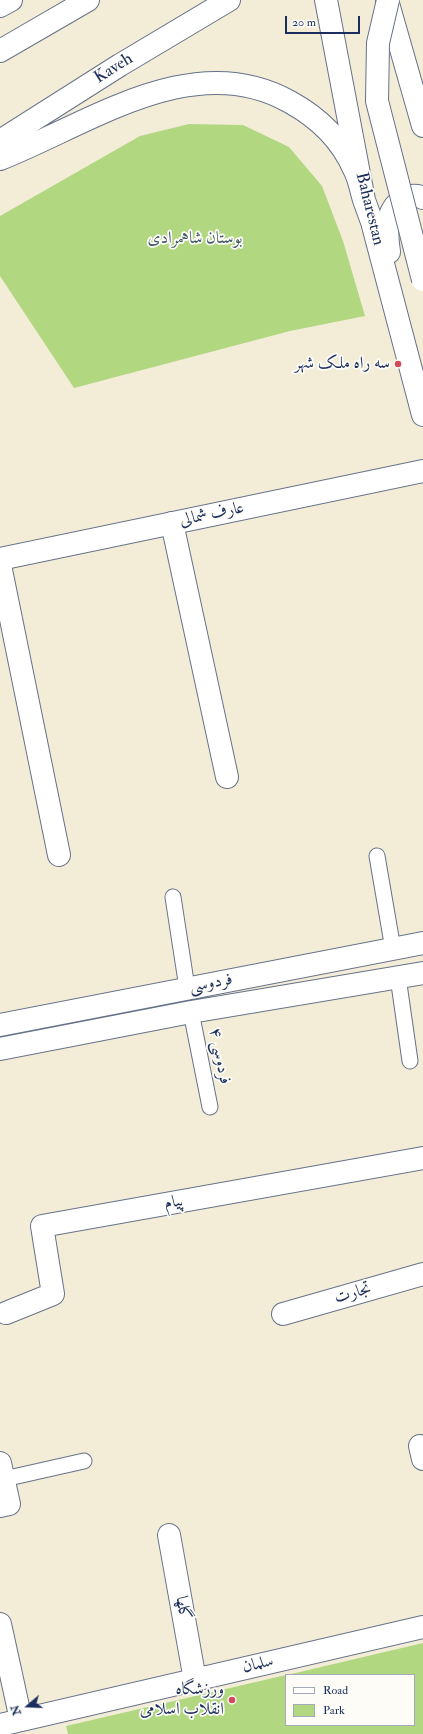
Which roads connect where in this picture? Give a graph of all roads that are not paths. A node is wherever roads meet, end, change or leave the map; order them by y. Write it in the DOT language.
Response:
graph roads {
  1 [pos="11,0"];
  2 [pos="88,0"];
  3 [pos="204,0"];
  4 [pos="229,0"];
  5 [pos="326,0"];
  6 [pos="387,0"];
  7 [pos="0,6"];
  8 [pos="182,28"];
  9 [pos="0,51"];
  10 [pos="423,126"];
  11 [pos="0,141"];
  12 [pos="0,159"];
  13 [pos="423,198"];
  14 [pos="364,200"];
  15 [pos="423,280"];
  16 [pos="402,335"];
  17 [pos="423,415"];
  18 [pos="423,471"];
  19 [pos="172,523"];
  20 [pos="0,558"];
  21 [pos="0,565"];
  22 [pos="227,777"];
  23 [pos="59,855"];
  24 [pos="377,856"];
  25 [pos="173,897"];
  26 [pos="423,943"];
  27 [pos="394,949"];
  28 [pos="423,973"];
  29 [pos="398,977"];
  30 [pos="187,988"];
  31 [pos="192,1012"];
  32 [pos="0,1025"];
  33 [pos="0,1049"];
  34 [pos="410,1061"];
  35 [pos="210,1107"];
  36 [pos="423,1158"];
  37 [pos="423,1274"];
  38 [pos="6,1313"];
  39 [pos="283,1314"];
  40 [pos="84,1461"];
  41 [pos="2,1471"];
  42 [pos="0,1506"];
  43 [pos="169,1535"];
  44 [pos="0,1624"];
  45 [pos="423,1627"];
  46 [pos="195,1680"];
  47 [pos="21,1720"];
  48 [pos="0,1725"];
  1 -- 7 [label="street"];
  2 -- 9 [label="street"];
  3 -- 8 [label="street"];
  4 -- 8 [label="street, Kaveh"];
  5 -- 14 [label="street, Baharestan"];
  6 -- 10 [label="street"];
  6 -- 15 [label="street, bridge"];
  8 -- 11 [label="street, Kaveh"];
  12 -- 14 [label="street"];
  13 -- 16 [label="street"];
  14 -- 16 [label="street, Baharestan"];
  16 -- 17 [label="street, Baharestan"];
  18 -- 19 [label="street, عارف شمالی"];
  19 -- 20 [label="street, عارف شمالی"];
  19 -- 22 [label="street"];
  21 -- 23 [label="street"];
  24 -- 27 [label="lane"];
  25 -- 30 [label="lane"];
  26 -- 27 [label="street, فردوسی"];
  27 -- 29 [label="street"];
  27 -- 30 [label="street, فردوسی"];
  28 -- 29 [label="street, فردوسی"];
  29 -- 31 [label="street, فردوسی"];
  29 -- 34 [label="lane"];
  30 -- 31 [label="street"];
  30 -- 32 [label="street, فردوسی"];
  31 -- 33 [label="street, فردوسی"];
  31 -- 35 [label="lane, فردوسی ۴"];
  36 -- 38 [label="street, پیام"];
  37 -- 39 [label="street, تجارت"];
  40 -- 41 [label="lane"];
  41 -- 42 [label="street"];
  43 -- 46 [label="street, گلها"];
  44 -- 47 [label="street"];
  45 -- 46 [label="street, سلمان"];
  46 -- 47 [label="street, سلمان"];
  47 -- 48 [label="street, سلمان"];
}
